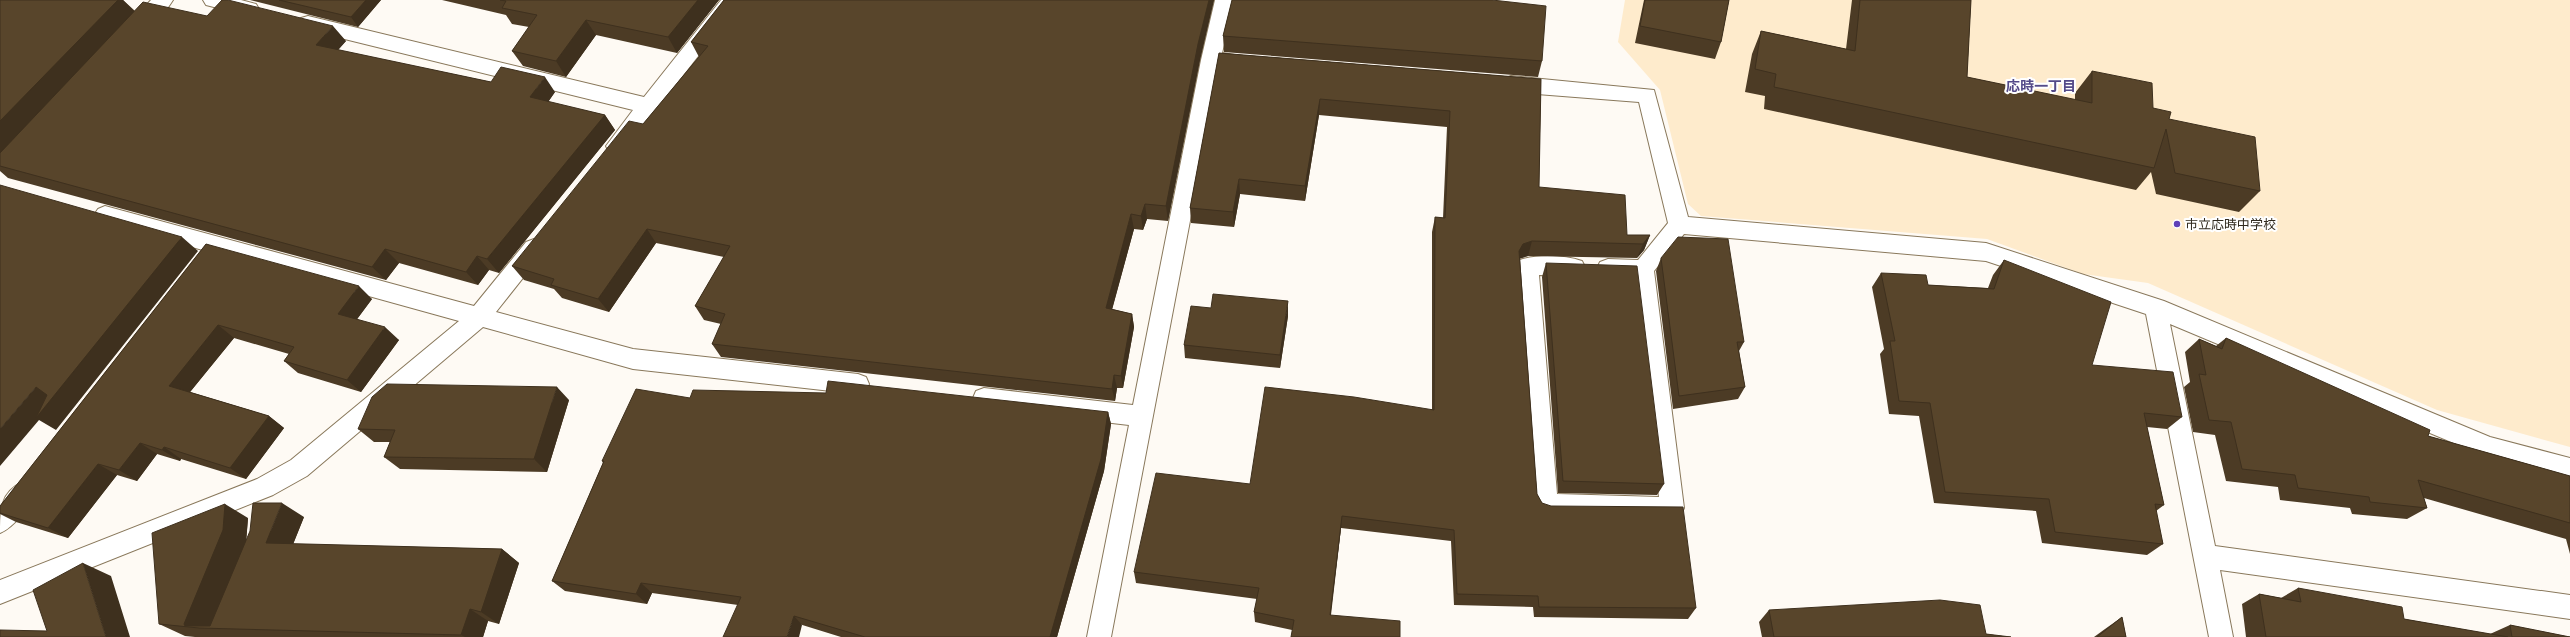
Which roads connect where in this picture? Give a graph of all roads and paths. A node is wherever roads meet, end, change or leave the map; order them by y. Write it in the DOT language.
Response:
graph roads {
  1 [pos="163,0"];
  2 [pos="213,0"];
  3 [pos="732,0"];
  4 [pos="1225,0"];
  5 [pos="267,13"];
  6 [pos="290,19"];
  7 [pos="125,40"];
  8 [pos="1210,60"];
  9 [pos="1266,65"];
  10 [pos="1488,82"];
  11 [pos="648,106"];
  12 [pos="605,160"];
  13 [pos="85,210"];
  14 [pos="1679,225"];
  15 [pos="546,233"];
  16 [pos="216,246"];
  17 [pos="201,264"];
  18 [pos="1643,269"];
  19 [pos="2156,308"];
  20 [pos="478,318"];
  21 [pos="879,387"];
  22 [pos="966,396"];
  23 [pos="1140,416"];
  24 [pos="2570,469"];
  25 [pos="34,478"];
  26 [pos="0,522"];
  27 [pos="2204,556"];
  28 [pos="0,592"];
  29 [pos="2570,607"];
  30 [pos="1099,637"];
  31 [pos="2222,637"];
  1 -- 7 [label="street"];
  2 -- 5 [label="street"];
  3 -- 11 [label="street"];
  4 -- 8 [label="street"];
  6 -- 11 [label="street"];
  8 -- 9 [label="street"];
  8 -- 23 [label="street"];
  10 -- 14 [label="street"];
  11 -- 12 [label="street"];
  13 -- 16 [label="street"];
  14 -- 18 [label="street"];
  14 -- 19 [label="street"];
  15 -- 20 [label="street"];
  16 -- 17 [label="street"];
  16 -- 20 [label="street"];
  18 -- 18 [label="street"];
  19 -- 24 [label="street"];
  19 -- 27 [label="street"];
  20 -- 21 [label="street"];
  20 -- 28 [label="street"];
  22 -- 23 [label="street"];
  23 -- 30 [label="street"];
  25 -- 26 [label="street"];
  27 -- 29 [label="street"];
  27 -- 31 [label="street"];
}
